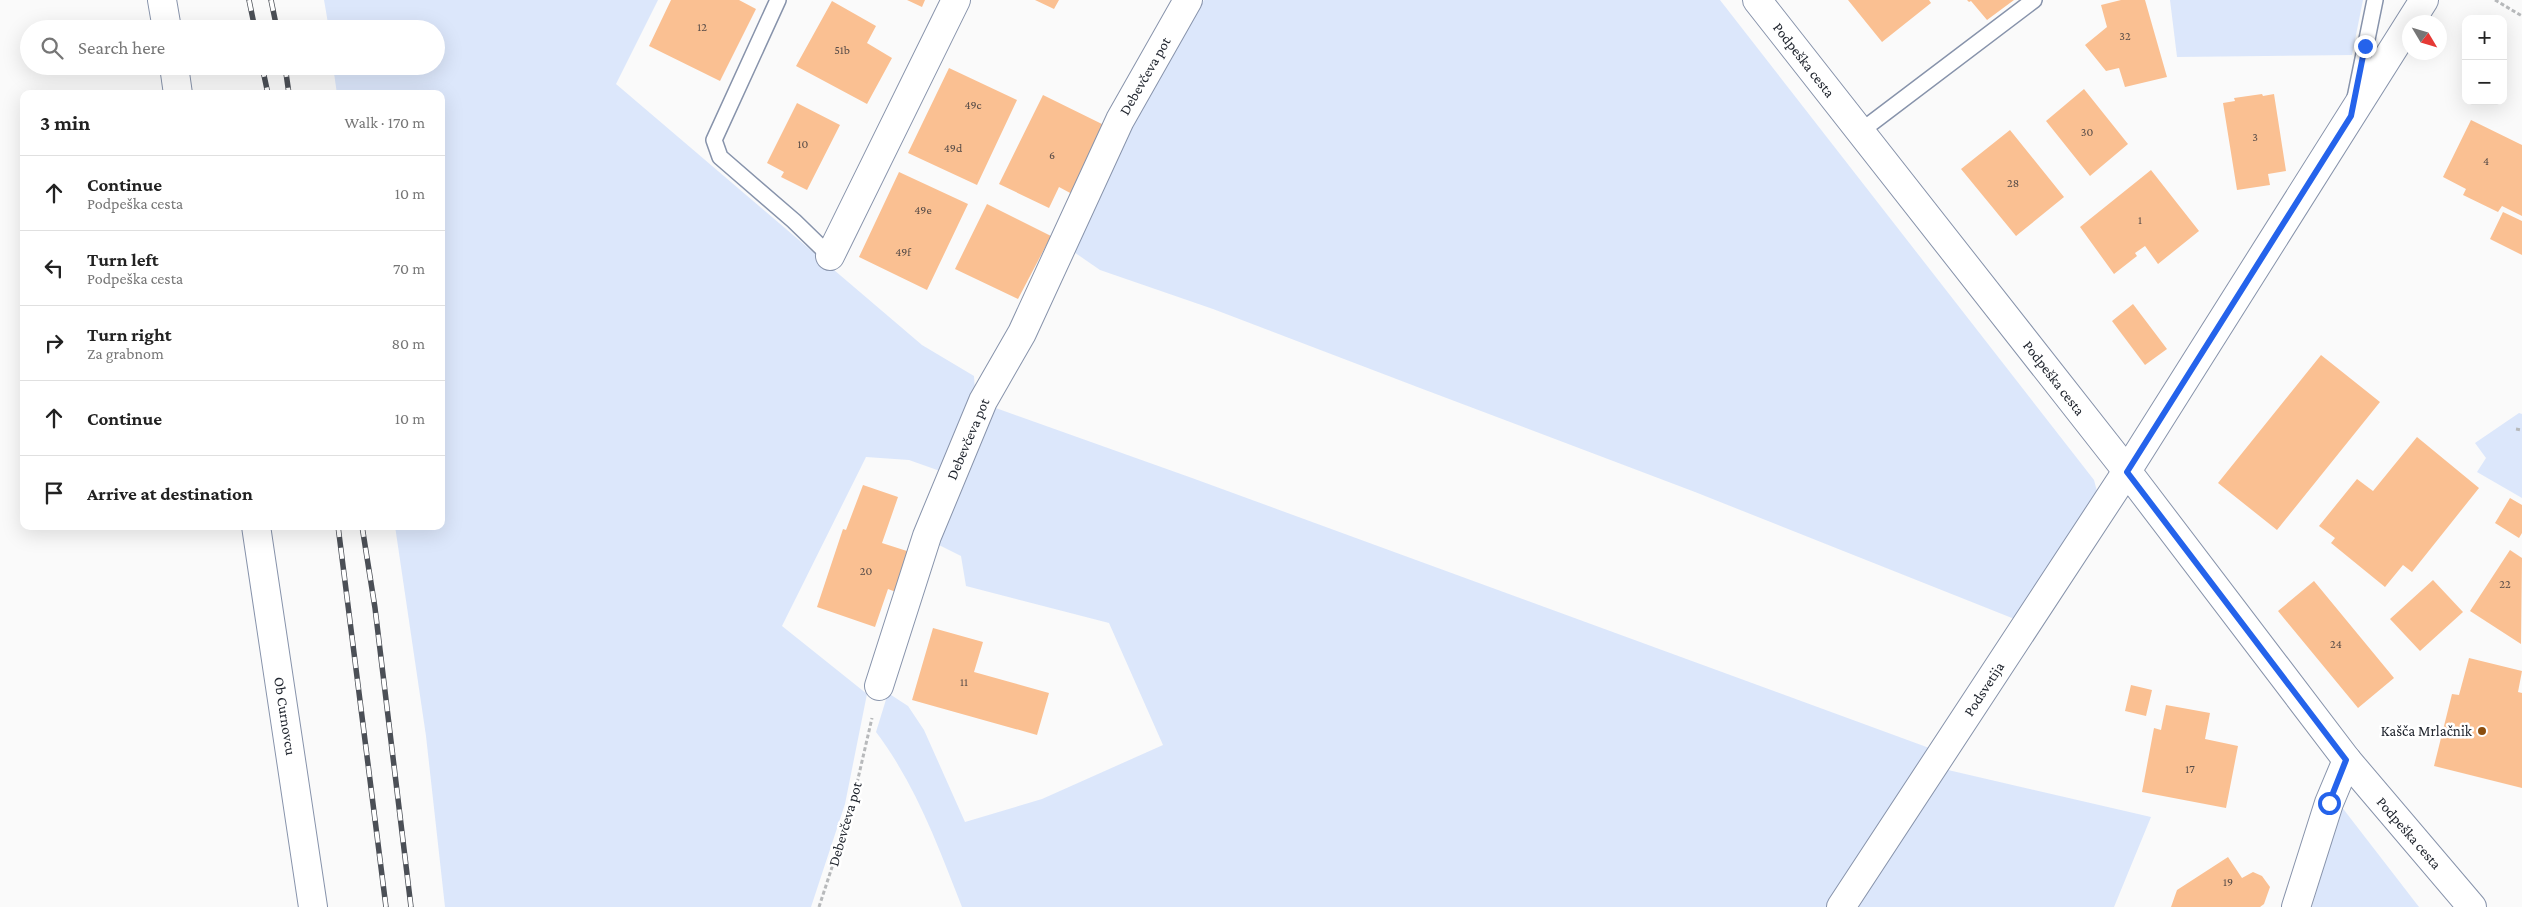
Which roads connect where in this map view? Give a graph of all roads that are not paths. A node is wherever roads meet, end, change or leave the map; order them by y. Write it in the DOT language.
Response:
graph roads {
  1 [pos="162,0"];
  2 [pos="778,0"];
  3 [pos="956,0"];
  4 [pos="1188,0"];
  5 [pos="1757,0"];
  6 [pos="2034,0"];
  7 [pos="2375,0"];
  8 [pos="2424,0"];
  9 [pos="165,20"];
  10 [pos="175,75"];
  11 [pos="177,90"];
  12 [pos="2351,116"];
  13 [pos="1861,132"];
  14 [pos="830,256"];
  15 [pos="2127,472"];
  16 [pos="257,530"];
  17 [pos="879,686"];
  18 [pos="2346,760"];
  19 [pos="313,907"];
  20 [pos="1841,907"];
  21 [pos="2296,907"];
  22 [pos="2472,907"];
  1 -- 9 [label="street"];
  2 -- 14 [label="lane"];
  3 -- 14 [label="street"];
  4 -- 17 [label="street, Debevčeva pot"];
  5 -- 13 [label="street, Podpeška cesta"];
  6 -- 13 [label="lane"];
  7 -- 12 [label="lane"];
  8 -- 12 [label="street, Podsvetija"];
  10 -- 11 [label="street"];
  12 -- 15 [label="street, Podsvetija"];
  13 -- 15 [label="street, Podpeška cesta"];
  15 -- 18 [label="street, Podpeška cesta"];
  15 -- 20 [label="street, Podsvetija"];
  16 -- 19 [label="street, Ob Curnovcu"];
  18 -- 21 [label="street"];
  18 -- 22 [label="street, Podpeška cesta"];
}
